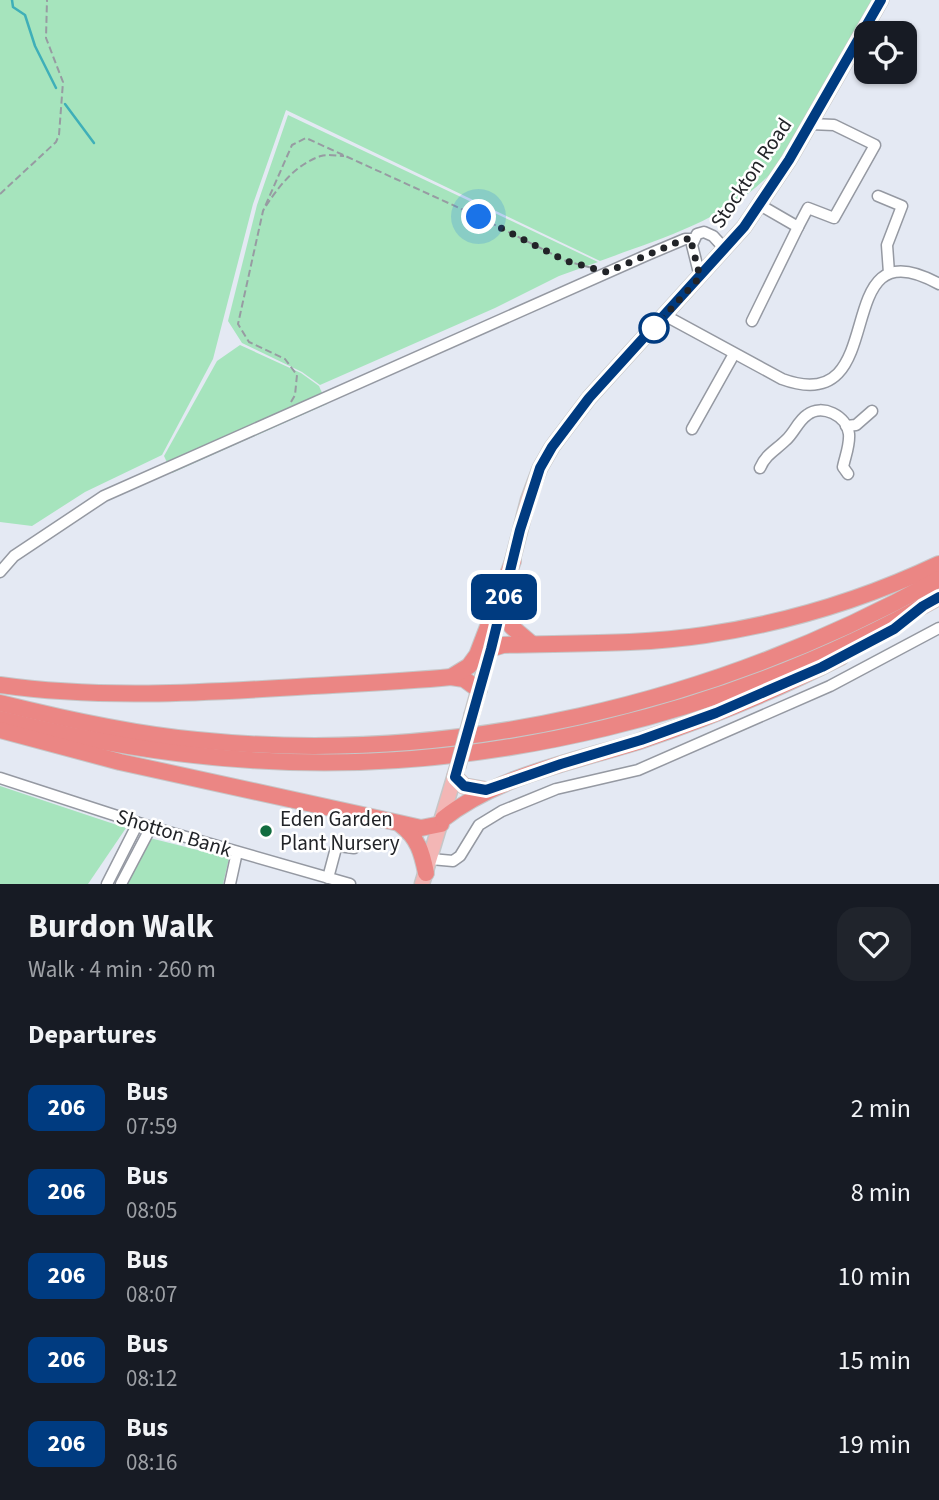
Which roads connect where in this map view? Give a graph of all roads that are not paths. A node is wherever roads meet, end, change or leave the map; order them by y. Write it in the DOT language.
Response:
graph roads {
  1 [pos="881,0"];
  2 [pos="810,124"];
  3 [pos="878,196"];
  4 [pos="760,205"];
  5 [pos="798,227"];
  6 [pos="693,239"];
  7 [pos="725,249"];
  8 [pos="888,273"];
  9 [pos="700,277"];
  10 [pos="939,284"];
  11 [pos="666,316"];
  12 [pos="752,321"];
  13 [pos="734,354"];
  14 [pos="817,386"];
  15 [pos="820,410"];
  16 [pos="872,411"];
  17 [pos="846,426"];
  18 [pos="692,429"];
  19 [pos="760,468"];
  20 [pos="848,474"];
  21 [pos="939,564"];
  22 [pos="511,568"];
  23 [pos="0,572"];
  24 [pos="939,579"];
  25 [pos="939,597"];
  26 [pos="923,606"];
  27 [pos="939,628"];
  28 [pos="532,644"];
  29 [pos="491,649"];
  30 [pos="451,677"];
  31 [pos="0,685"];
  32 [pos="479,690"];
  33 [pos="0,703"];
  34 [pos="0,719"];
  35 [pos="0,730"];
  36 [pos="456,772"];
  37 [pos="0,778"];
  38 [pos="486,790"];
  39 [pos="442,821"];
  40 [pos="138,823"];
  41 [pos="399,823"];
  42 [pos="151,827"];
  43 [pos="354,848"];
  44 [pos="237,852"];
  45 [pos="426,872"];
  46 [pos="328,878"];
  47 [pos="107,884"];
  48 [pos="121,884"];
  49 [pos="230,884"];
  50 [pos="350,884"];
  1 -- 2 [label="main road, Stockton Road"];
  2 -- 4 [label="main road, Stockton Road"];
  2 -- 5 [label="street"];
  3 -- 8 [label="street"];
  4 -- 5 [label="street"];
  4 -- 7 [label="main road, Stockton Road"];
  5 -- 12 [label="street"];
  6 -- 7 [label="street"];
  6 -- 9 [label="street"];
  6 -- 23 [label="street"];
  7 -- 9 [label="main road, Stockton Road"];
  8 -- 10 [label="street"];
  8 -- 14 [label="street"];
  9 -- 11 [label="main road, Stockton Road"];
  11 -- 13 [label="street"];
  11 -- 22 [label="main road, Stockton Road"];
  13 -- 14 [label="street"];
  13 -- 18 [label="street"];
  14 -- 15 [label="street"];
  15 -- 17 [label="street"];
  15 -- 19 [label="street"];
  16 -- 17 [label="street"];
  17 -- 20 [label="street"];
  21 -- 28 [label="highway"];
  22 -- 28 [label="highway"];
  22 -- 29 [label="main road, Stockton Road"];
  22 -- 30 [label="highway"];
  24 -- 33 [label="highway"];
  25 -- 26 [label="highway"];
  26 -- 34 [label="highway"];
  26 -- 38 [label="highway"];
  27 -- 45 [label="street"];
  28 -- 29 [label="highway"];
  29 -- 32 [label="main road, Stockton Road"];
  30 -- 31 [label="highway"];
  30 -- 32 [label="highway"];
  32 -- 36 [label="main road, Stockton Road, bridge"];
  35 -- 41 [label="highway"];
  36 -- 38 [label="highway"];
  36 -- 39 [label="main road, Stockton Road"];
  37 -- 40 [label="street, Shotton Bank"];
  38 -- 39 [label="highway"];
  39 -- 41 [label="highway"];
  39 -- 45 [label="main road, Stockton Road"];
  40 -- 42 [label="street, Shotton Bank"];
  40 -- 47 [label="street"];
  41 -- 45 [label="highway"];
  42 -- 44 [label="street, Shotton Bank"];
  42 -- 48 [label="street"];
  43 -- 46 [label="street"];
  44 -- 46 [label="street, Shotton Bank"];
  44 -- 49 [label="street"];
  46 -- 50 [label="street, Shotton Bank"];
}
